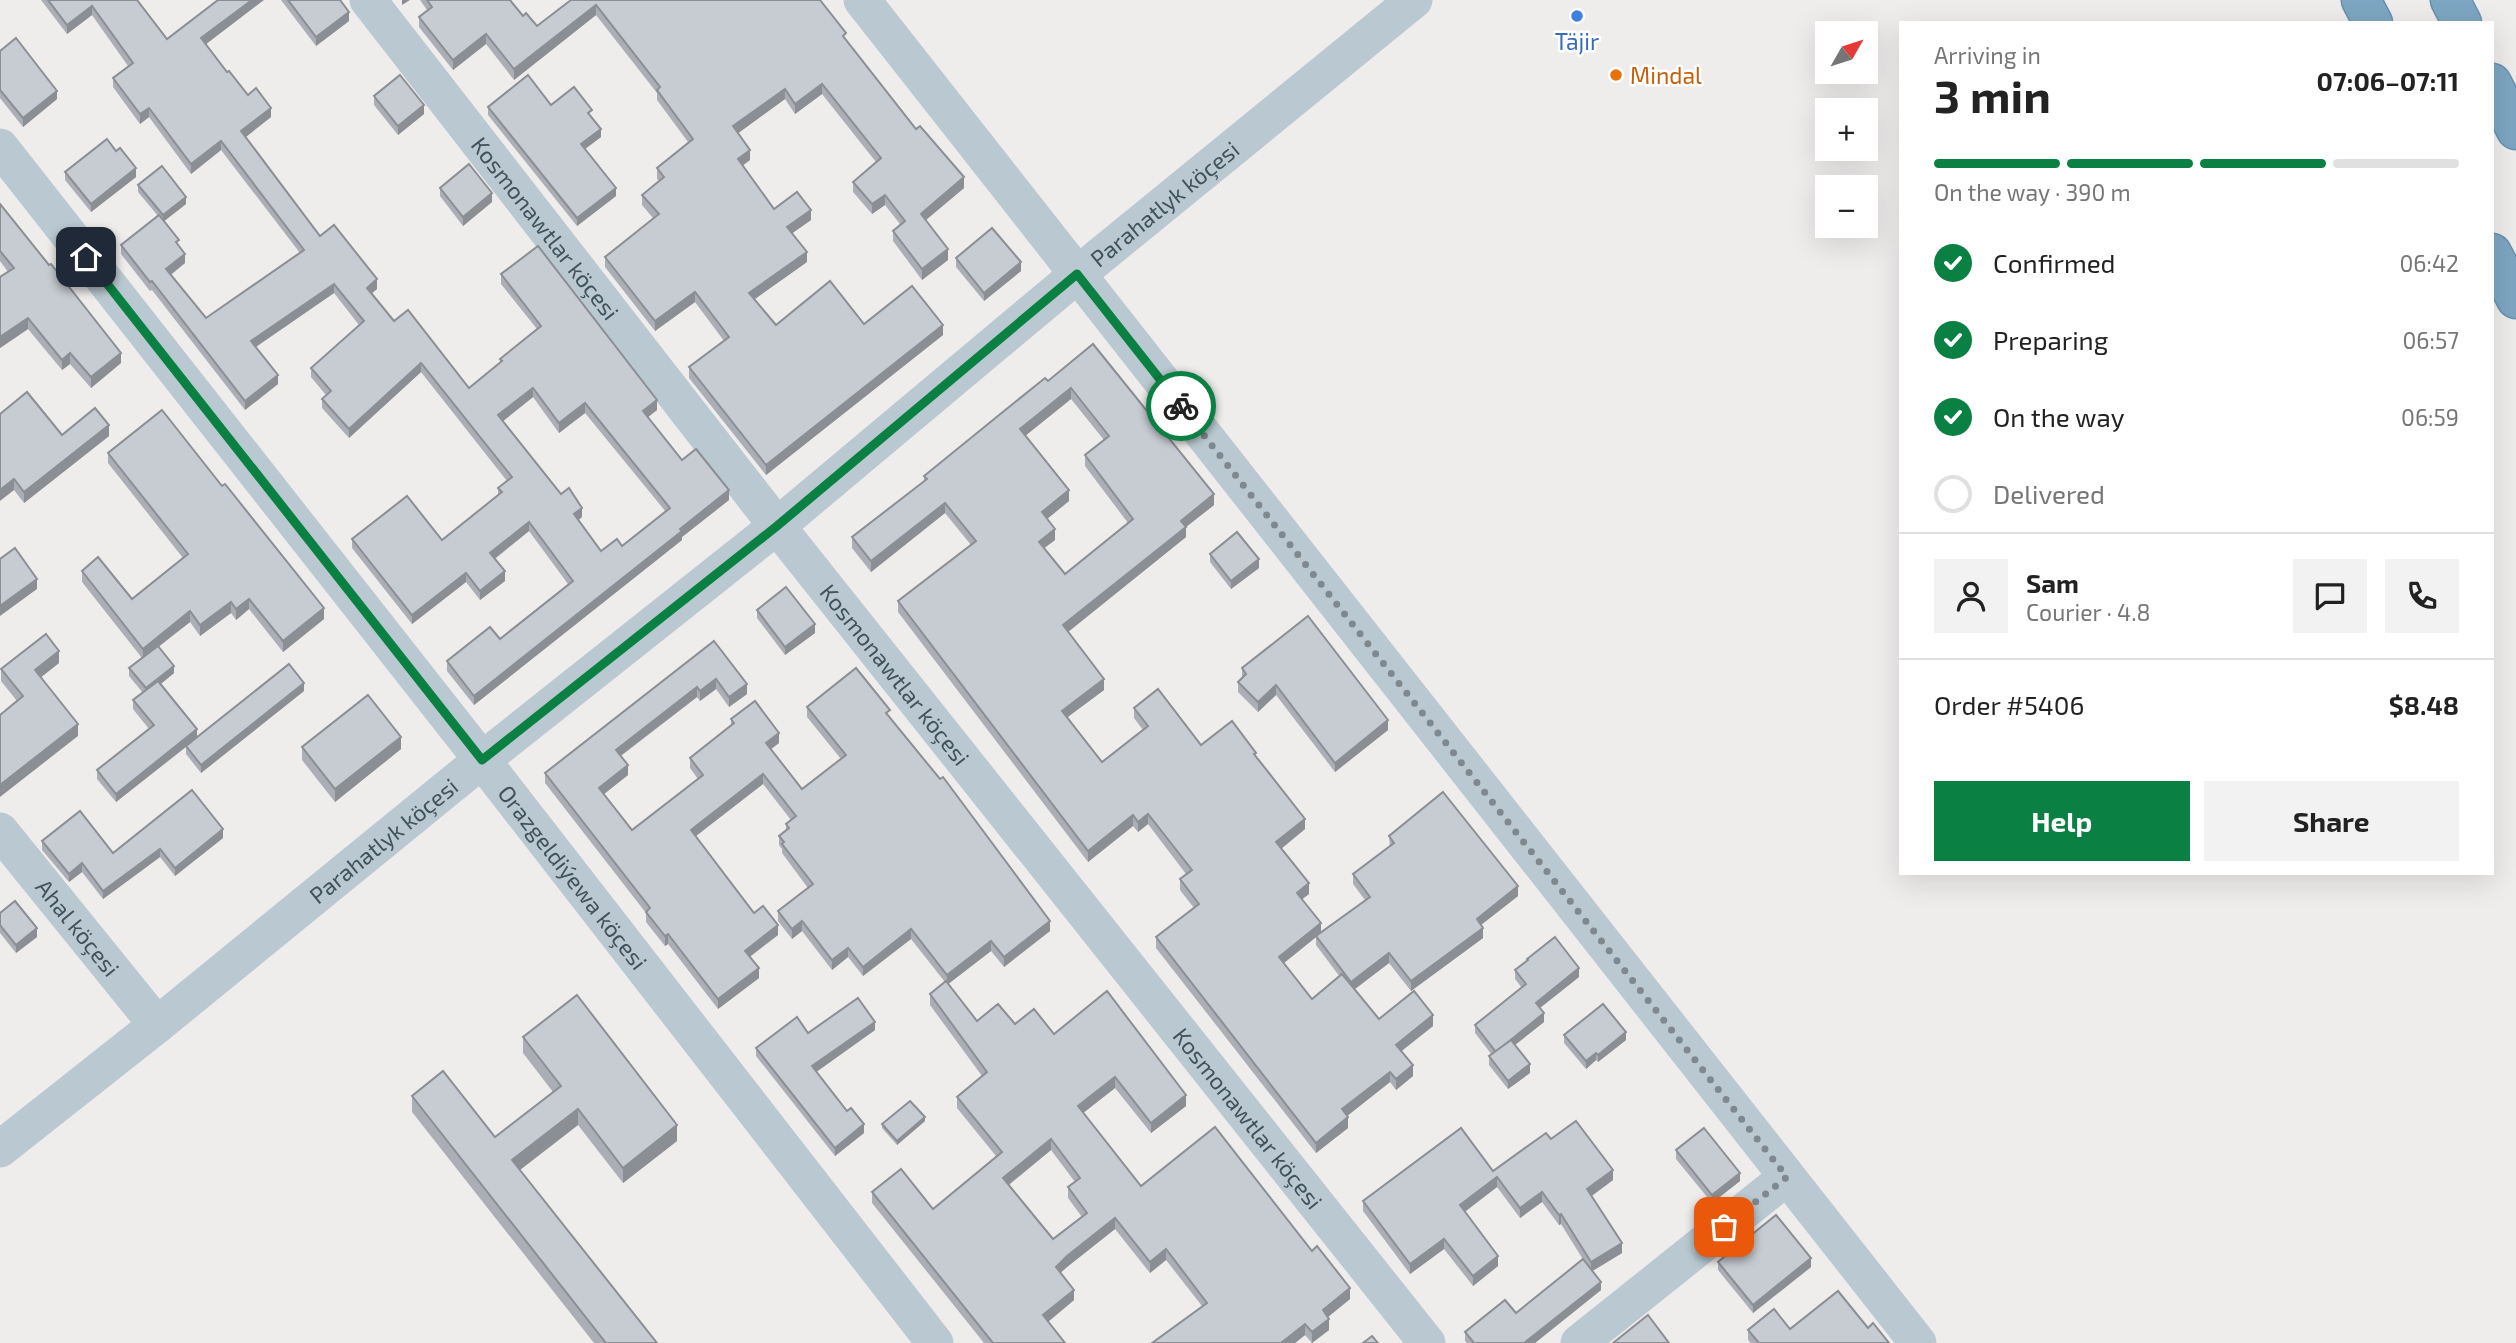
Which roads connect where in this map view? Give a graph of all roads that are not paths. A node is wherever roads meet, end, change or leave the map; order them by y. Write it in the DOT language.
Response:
graph roads {
  1 [pos="368,0"];
  2 [pos="862,0"];
  3 [pos="1414,0"];
  4 [pos="2361,0"];
  5 [pos="2450,0"];
  6 [pos="2372,21"];
  7 [pos="2461,21"];
  8 [pos="2494,87"];
  9 [pos="2516,130"];
  10 [pos="0,147"];
  11 [pos="2494,257"];
  12 [pos="1077,274"];
  13 [pos="2516,299"];
  14 [pos="777,526"];
  15 [pos="482,760"];
  16 [pos="0,831"];
  17 [pos="157,1025"];
  18 [pos="0,1149"];
  19 [pos="1787,1177"];
  20 [pos="934,1343"];
  21 [pos="1427,1343"];
  22 [pos="1579,1343"];
  23 [pos="1918,1343"];
  1 -- 14 [label="street, Kosmonawtlar köçesi"];
  2 -- 12 [label="street"];
  3 -- 12 [label="street, Parahatlyk köçesi"];
  4 -- 6 [label="highway"];
  5 -- 7 [label="highway"];
  8 -- 9 [label="highway"];
  10 -- 15 [label="street, Orazgeldiýewa köçesi"];
  11 -- 13 [label="highway"];
  12 -- 14 [label="street, Parahatlyk köçesi"];
  12 -- 19 [label="street"];
  14 -- 15 [label="street, Parahatlyk köçesi"];
  14 -- 21 [label="street, Kosmonawtlar köçesi"];
  15 -- 17 [label="street, Parahatlyk köçesi"];
  15 -- 20 [label="street, Orazgeldiýewa köçesi"];
  16 -- 17 [label="street, Ahal köçesi"];
  17 -- 18 [label="street, Parahatlyk köçesi"];
  19 -- 22 [label="street"];
  19 -- 23 [label="street"];
}
